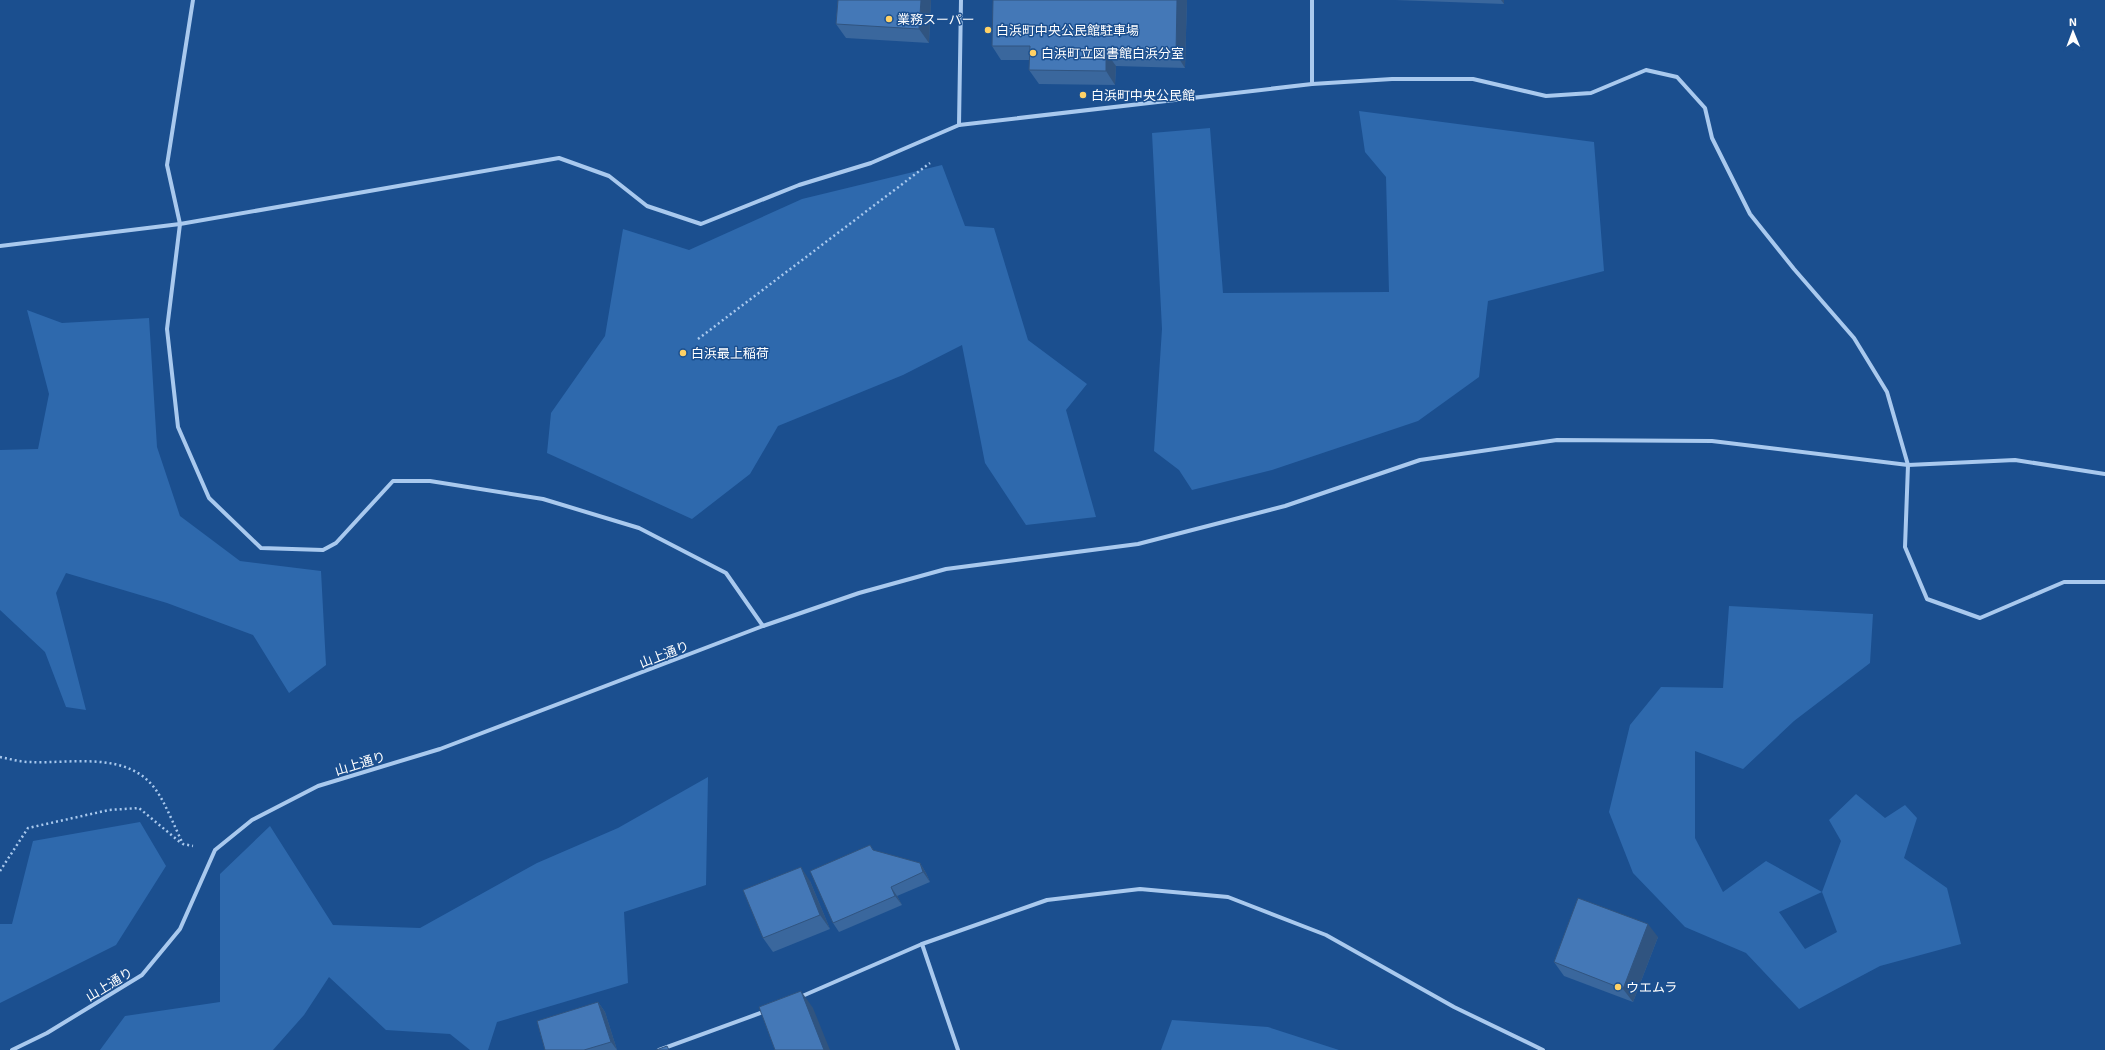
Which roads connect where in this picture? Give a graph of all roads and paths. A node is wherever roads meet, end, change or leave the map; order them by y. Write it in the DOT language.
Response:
graph roads {
  1 [pos="194,0"];
  2 [pos="961,0"];
  3 [pos="1312,0"];
  4 [pos="1312,84"];
  5 [pos="959,125"];
  6 [pos="934,160"];
  7 [pos="180,224"];
  8 [pos="0,246"];
  9 [pos="698,339"];
  10 [pos="1908,465"];
  11 [pos="2105,474"];
  12 [pos="2105,582"];
  13 [pos="763,626"];
  14 [pos="0,757"];
  15 [pos="183,844"];
  16 [pos="215,850"];
  17 [pos="0,871"];
  18 [pos="922,944"];
  19 [pos="796,998"];
  20 [pos="774,1008"];
  21 [pos="12,1050"];
  22 [pos="659,1050"];
  23 [pos="958,1050"];
  24 [pos="1543,1050"];
  1 -- 7 [label="street"];
  2 -- 5 [label="street"];
  3 -- 4 [label="street"];
  4 -- 5 [label="street"];
  4 -- 10 [label="street"];
  5 -- 7 [label="street"];
  6 -- 9 [label="path"];
  7 -- 8 [label="street"];
  7 -- 13 [label="street"];
  10 -- 11 [label="street, 山上通り"];
  10 -- 12 [label="street"];
  10 -- 13 [label="street, 山上通り"];
  13 -- 16 [label="street, 山上通り"];
  14 -- 15 [label="path"];
  15 -- 16 [label="path"];
  15 -- 17 [label="path"];
  16 -- 21 [label="street, 山上通り"];
  18 -- 19 [label="street"];
  18 -- 23 [label="street"];
  18 -- 24 [label="street"];
  20 -- 22 [label="street"];
}
